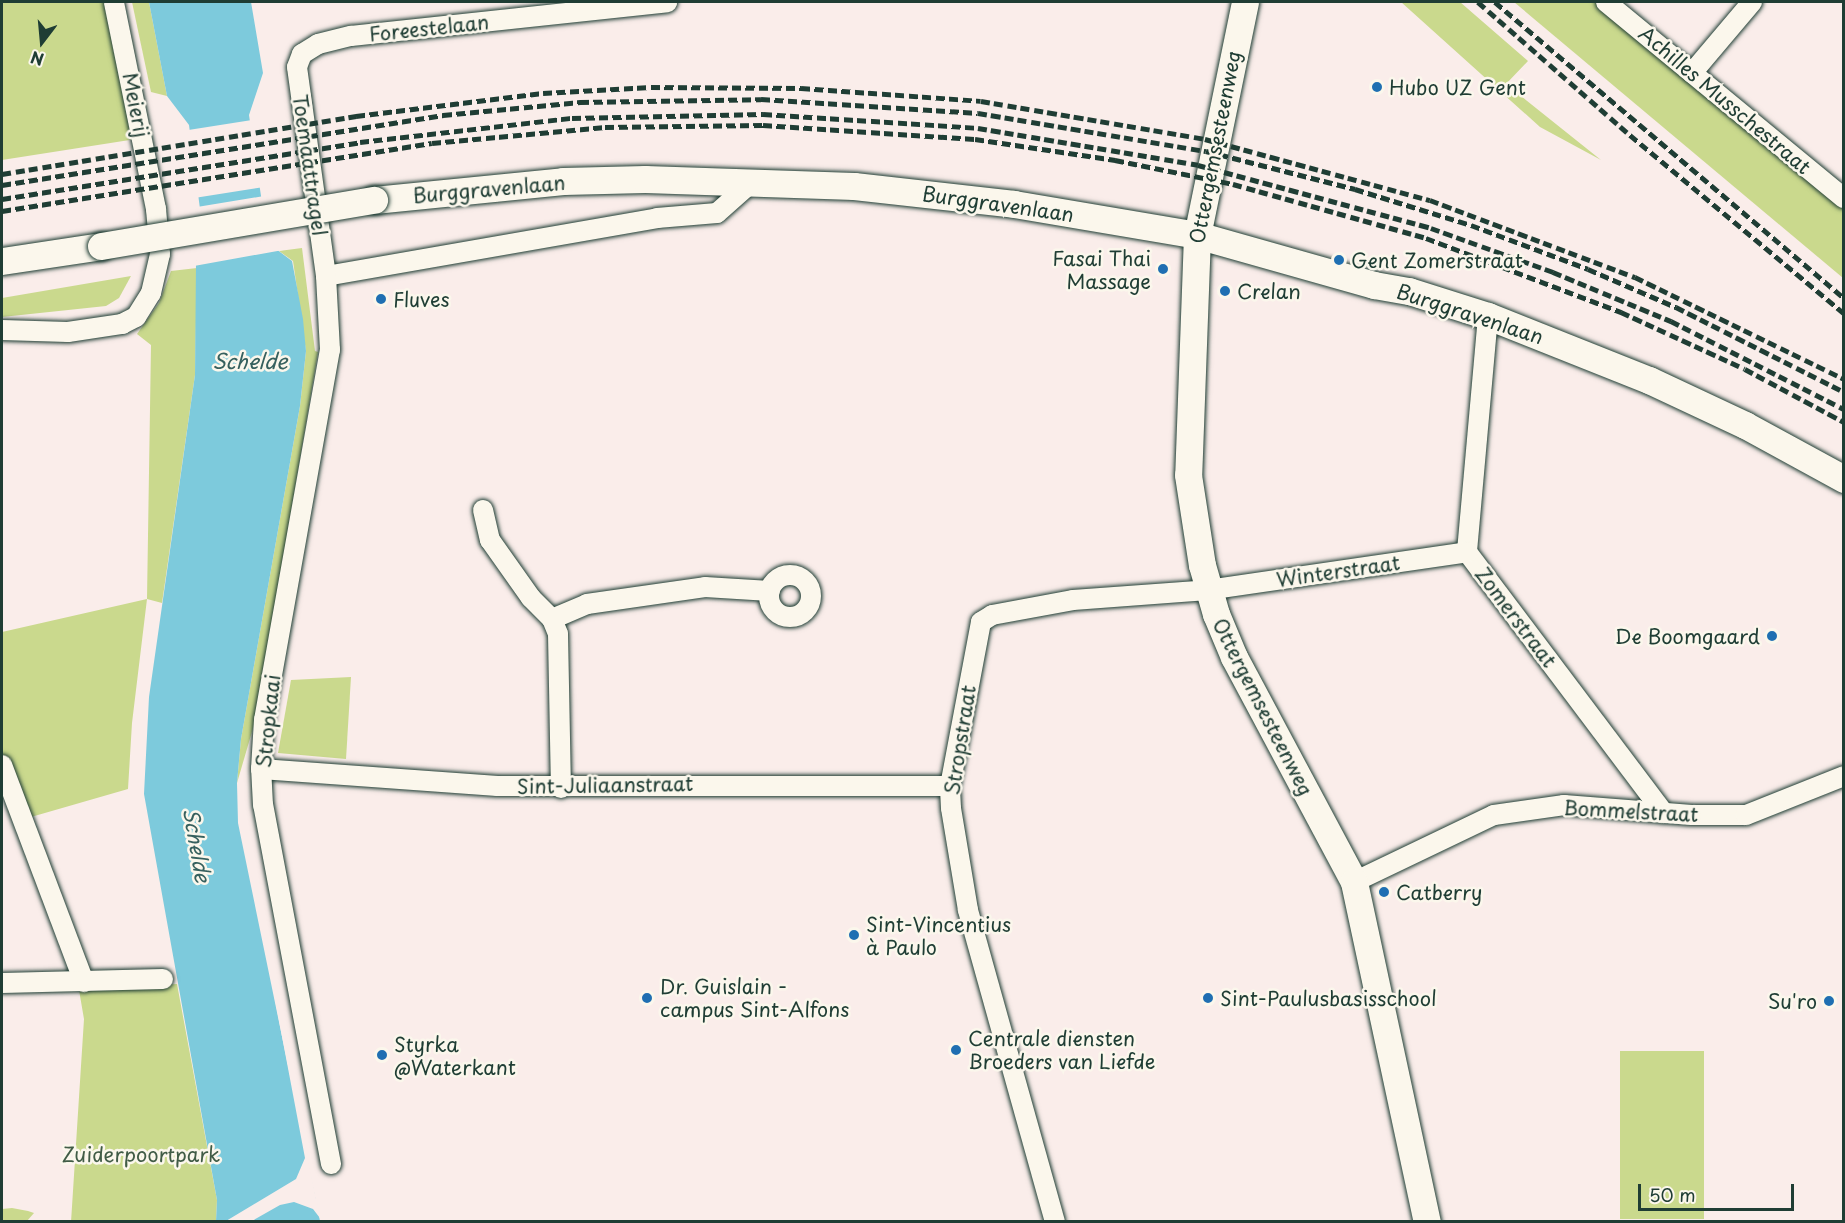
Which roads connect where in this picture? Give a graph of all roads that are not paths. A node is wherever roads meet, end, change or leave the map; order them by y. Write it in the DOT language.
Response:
graph roads {
  1 [pos="114,2"];
  2 [pos="667,2"];
  3 [pos="1245,2"];
  4 [pos="1606,2"];
  5 [pos="1752,2"];
  6 [pos="302,54"];
  7 [pos="1692,73"];
  8 [pos="752,182"];
  9 [pos="1844,198"];
  10 [pos="1197,235"];
  11 [pos="2,261"];
  12 [pos="326,276"];
  13 [pos="1488,316"];
  14 [pos="2,330"];
  15 [pos="1844,479"];
  16 [pos="483,510"];
  17 [pos="1467,552"];
  18 [pos="1208,590"];
  19 [pos="770,591"];
  20 [pos="552,618"];
  21 [pos="2,765"];
  22 [pos="261,769"];
  23 [pos="1844,776"];
  24 [pos="950,786"];
  25 [pos="561,788"];
  26 [pos="1664,813"];
  27 [pos="1354,882"];
  28 [pos="163,979"];
  29 [pos="84,982"];
  30 [pos="2,983"];
  31 [pos="331,1164"];
  32 [pos="1055,1221"];
  33 [pos="1427,1221"];
  1 -- 14 [label="street, Meierij"];
  2 -- 6 [label="street, Foreestelaan"];
  3 -- 10 [label="street, Ottergemsesteenweg"];
  4 -- 7 [label="street, Achilles Musschestraat"];
  5 -- 7 [label="street"];
  6 -- 12 [label="street, Toemaattragel"];
  7 -- 9 [label="street, Achilles Musschestraat"];
  8 -- 10 [label="street, Burggravenlaan"];
  8 -- 11 [label="street, Burggravenlaan, bridge"];
  8 -- 12 [label="street"];
  10 -- 13 [label="street, Burggravenlaan"];
  10 -- 18 [label="street, Ottergemsesteenweg"];
  12 -- 22 [label="street, Stropkaai"];
  13 -- 15 [label="street, Burggravenlaan"];
  13 -- 17 [label="street, Zomerstraat"];
  16 -- 20 [label="street"];
  17 -- 18 [label="street, Winterstraat"];
  17 -- 26 [label="street, Zomerstraat"];
  18 -- 24 [label="street, Stropstraat"];
  18 -- 27 [label="street, Ottergemsesteenweg"];
  19 -- 20 [label="street"];
  20 -- 25 [label="street"];
  21 -- 29 [label="street"];
  22 -- 25 [label="street, Sint-Juliaanstraat"];
  22 -- 31 [label="street, Stropkaai"];
  23 -- 26 [label="street, Bommelstraat"];
  24 -- 25 [label="street, Sint-Juliaanstraat"];
  24 -- 32 [label="street, Stropstraat"];
  26 -- 27 [label="street, Bommelstraat"];
  27 -- 33 [label="street, Ottergemsesteenweg"];
  28 -- 29 [label="street"];
  29 -- 30 [label="street"];
}
